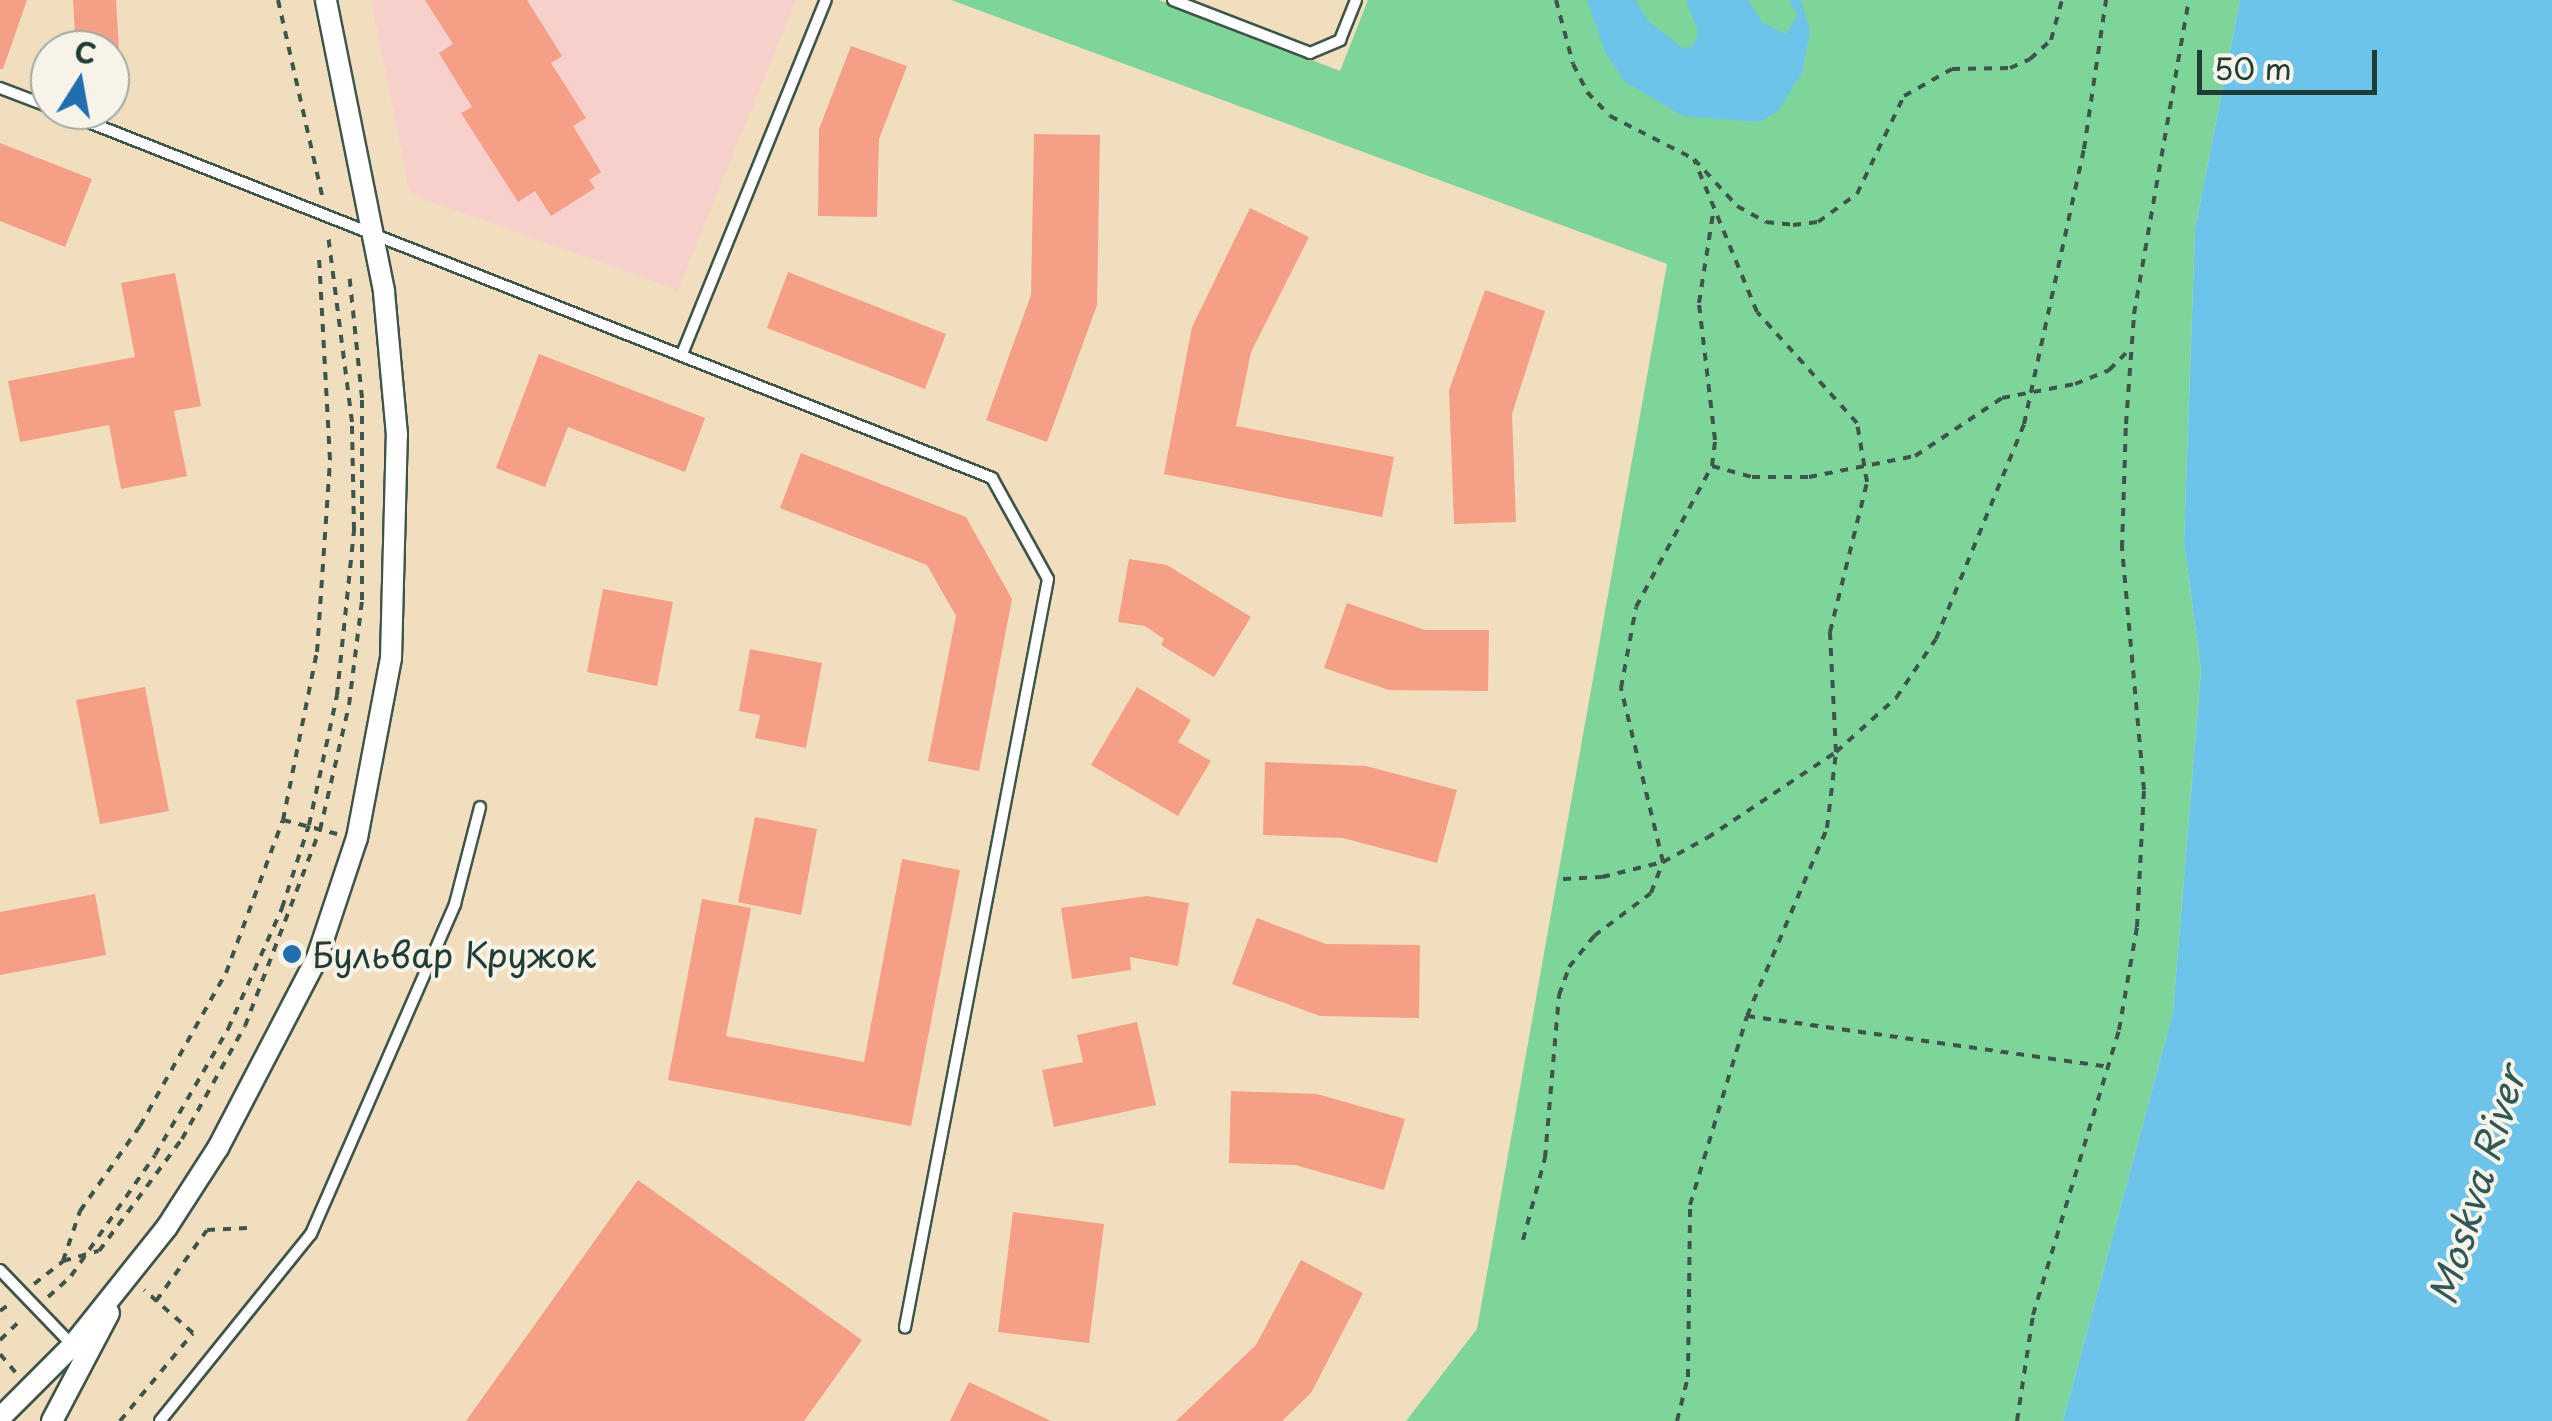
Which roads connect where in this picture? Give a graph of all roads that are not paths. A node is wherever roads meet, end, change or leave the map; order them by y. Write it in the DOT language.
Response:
graph roads {
  1 [pos="326,0"];
  2 [pos="826,0"];
  3 [pos="1174,0"];
  4 [pos="1356,0"];
  5 [pos="0,88"];
  6 [pos="30,99"];
  7 [pos="110,130"];
  8 [pos="374,231"];
  9 [pos="682,354"];
  10 [pos="480,807"];
  11 [pos="0,1270"];
  12 [pos="905,1326"];
  13 [pos="79,1353"];
  14 [pos="0,1418"];
  15 [pos="52,1421"];
  16 [pos="160,1421"];
  1 -- 8 [label="street"];
  2 -- 9 [label="lane"];
  3 -- 4 [label="lane"];
  5 -- 6 [label="lane"];
  7 -- 8 [label="lane"];
  8 -- 9 [label="lane"];
  8 -- 13 [label="street"];
  9 -- 12 [label="lane"];
  10 -- 16 [label="lane"];
  11 -- 13 [label="lane"];
  13 -- 14 [label="street"];
  13 -- 15 [label="street"];
}
